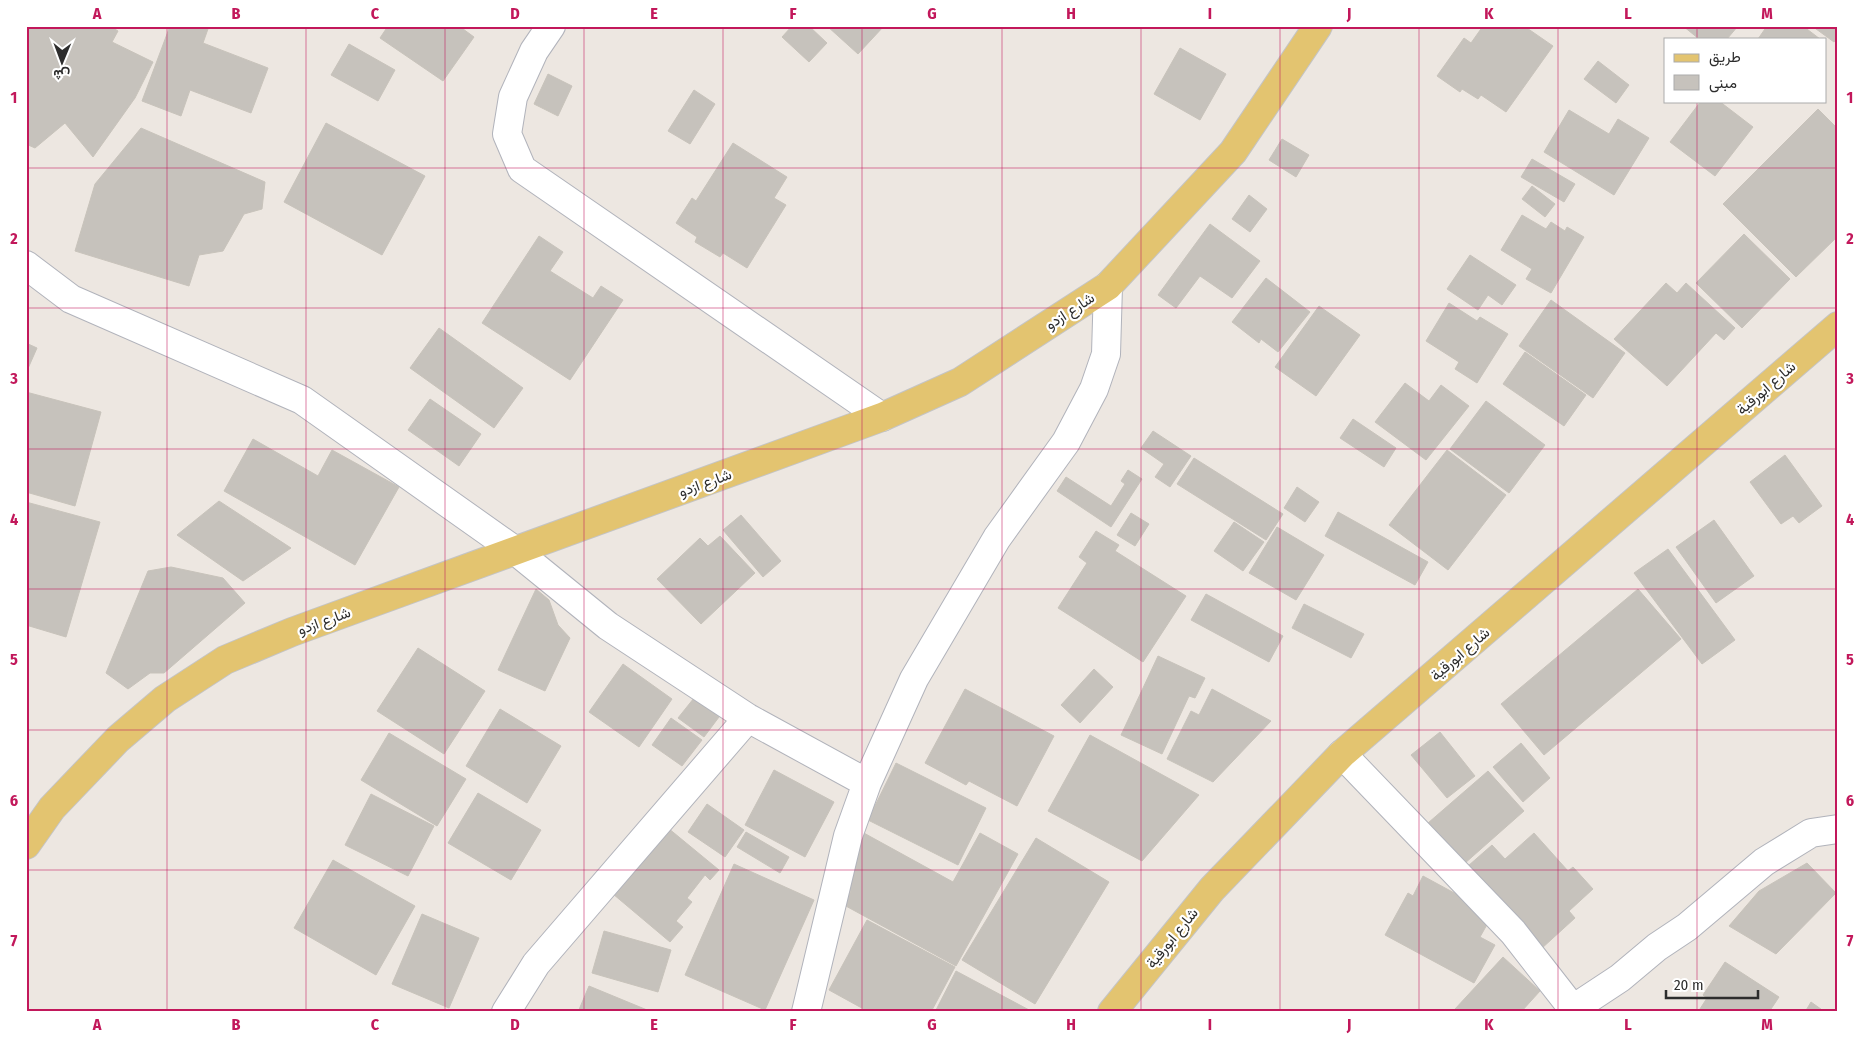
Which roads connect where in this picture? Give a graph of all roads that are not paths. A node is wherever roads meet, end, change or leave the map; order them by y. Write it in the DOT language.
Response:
graph roads {
  1 [pos="551,26"];
  2 [pos="1318,26"];
  3 [pos="26,265"];
  4 [pos="1108,286"];
  5 [pos="1838,326"];
  6 [pos="882,417"];
  7 [pos="517,552"];
  8 [pos="748,718"];
  9 [pos="1342,754"];
  10 [pos="867,783"];
  11 [pos="1838,829"];
  12 [pos="26,845"];
  13 [pos="1572,1010"];
  14 [pos="506,1012"];
  15 [pos="806,1012"];
  16 [pos="1112,1012"];
  1 -- 6 [label="street"];
  2 -- 4 [label="main road, شارع ازدو"];
  3 -- 7 [label="street"];
  4 -- 6 [label="main road, شارع ازدو"];
  4 -- 10 [label="street"];
  5 -- 9 [label="main road, شارع ابورقية"];
  6 -- 7 [label="main road, شارع ازدو"];
  7 -- 8 [label="street"];
  7 -- 12 [label="main road, شارع ازدو"];
  8 -- 10 [label="street"];
  8 -- 14 [label="street"];
  9 -- 13 [label="street"];
  9 -- 16 [label="main road, شارع ابورقية"];
  10 -- 15 [label="street"];
  11 -- 13 [label="street"];
}
